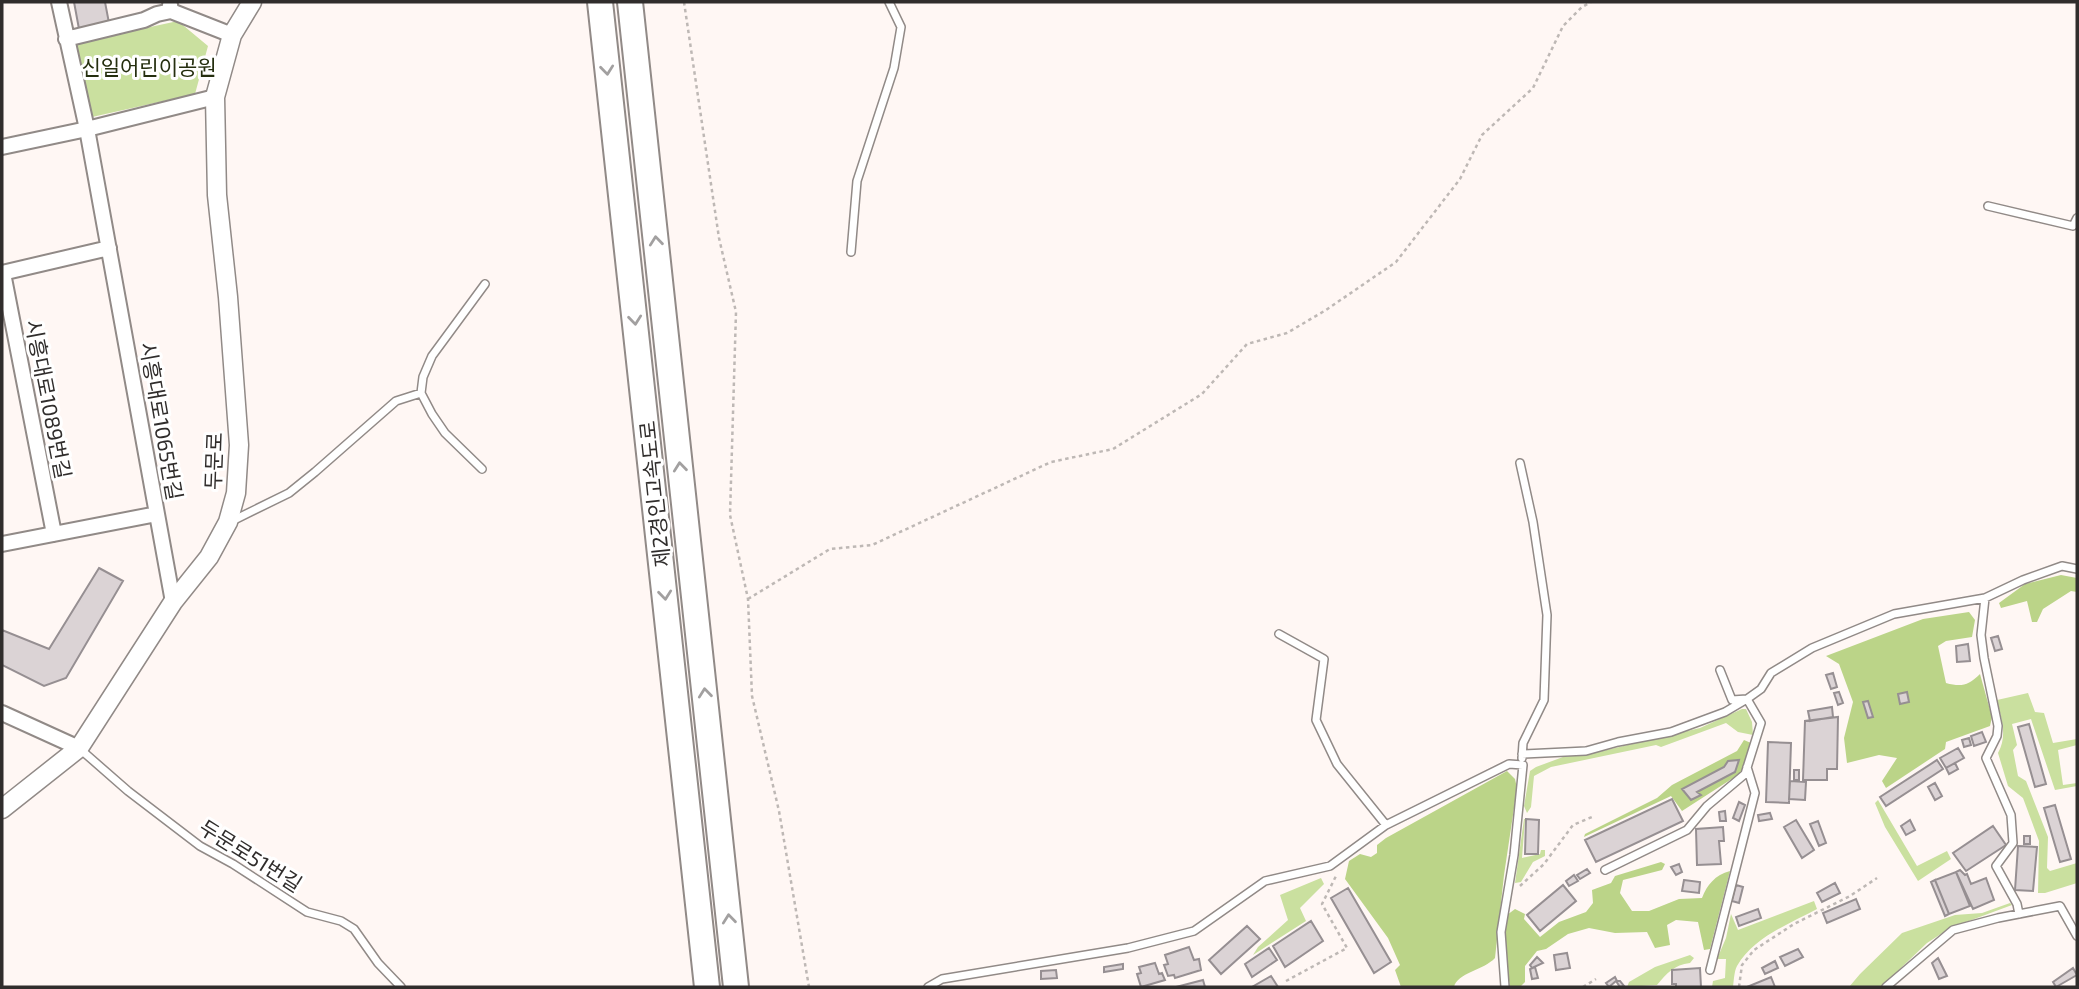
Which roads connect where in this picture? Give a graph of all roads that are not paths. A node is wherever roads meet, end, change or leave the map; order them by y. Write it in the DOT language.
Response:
graph roads {
  1 [pos="59,2"];
  2 [pos="252,2"];
  3 [pos="600,2"];
  4 [pos="630,2"];
  5 [pos="889,2"];
  6 [pos="170,6"];
  7 [pos="232,35"];
  8 [pos="66,38"];
  9 [pos="215,97"];
  10 [pos="87,129"];
  11 [pos="2,147"];
  12 [pos="1988,205"];
  13 [pos="2077,218"];
  14 [pos="109,248"];
  15 [pos="851,251"];
  16 [pos="2,273"];
  17 [pos="485,284"];
  18 [pos="421,393"];
  19 [pos="1520,463"];
  20 [pos="482,469"];
  21 [pos="157,514"];
  22 [pos="228,522"];
  23 [pos="54,534"];
  24 [pos="2,544"];
  25 [pos="2077,569"];
  26 [pos="1985,598"];
  27 [pos="173,602"];
  28 [pos="1279,634"];
  29 [pos="1720,670"];
  30 [pos="1747,699"];
  31 [pos="2,713"];
  32 [pos="79,748"];
  33 [pos="1522,754"];
  34 [pos="1522,765"];
  35 [pos="1747,767"];
  36 [pos="689,808"];
  37 [pos="2,809"];
  38 [pos="1387,825"];
  39 [pos="1605,870"];
  40 [pos="2019,914"];
  41 [pos="2077,936"];
  42 [pos="1710,970"];
  43 [pos="401,987"];
  44 [pos="692,987"];
  45 [pos="707,987"];
  46 [pos="736,987"];
  47 [pos="928,987"];
  48 [pos="1505,987"];
  49 [pos="1886,987"];
  1 -- 8 [label="street, 시흥대로1065번길"];
  2 -- 7 [label="street, 두문로"];
  3 -- 36 [label="highway, 제2경인고속도로, one-way"];
  46 -- 4 [label="highway, 제2경인고속도로, one-way"];
  5 -- 15 [label="lane"];
  6 -- 7 [label="street"];
  6 -- 8 [label="street"];
  7 -- 9 [label="street, 두문로"];
  8 -- 10 [label="street, 시흥대로1065번길"];
  9 -- 10 [label="street"];
  9 -- 22 [label="street, 두문로"];
  10 -- 11 [label="street"];
  10 -- 14 [label="street, 시흥대로1065번길"];
  12 -- 13 [label="lane"];
  14 -- 16 [label="street"];
  14 -- 21 [label="street, 시흥대로1065번길"];
  16 -- 23 [label="street, 시흥대로1089번길"];
  17 -- 18 [label="lane"];
  18 -- 20 [label="lane"];
  18 -- 22 [label="lane"];
  19 -- 33 [label="lane"];
  21 -- 23 [label="street"];
  21 -- 27 [label="street, 시흥대로1065번길"];
  22 -- 27 [label="street, 두문로"];
  23 -- 24 [label="street"];
  25 -- 26 [label="lane"];
  26 -- 30 [label="lane"];
  26 -- 40 [label="lane"];
  27 -- 32 [label="street, 두문로"];
  28 -- 38 [label="lane"];
  29 -- 30 [label="lane"];
  30 -- 33 [label="lane"];
  30 -- 35 [label="lane"];
  31 -- 32 [label="street"];
  32 -- 37 [label="street, 두문로"];
  32 -- 43 [label="lane, 두문로51번길"];
  33 -- 34 [label="lane"];
  34 -- 38 [label="lane"];
  34 -- 48 [label="lane"];
  35 -- 39 [label="lane"];
  35 -- 42 [label="lane"];
  36 -- 44 [label="highway"];
  36 -- 45 [label="highway, 제2경인고속도로"];
  38 -- 47 [label="lane"];
  40 -- 41 [label="lane"];
  40 -- 49 [label="lane"];
}
